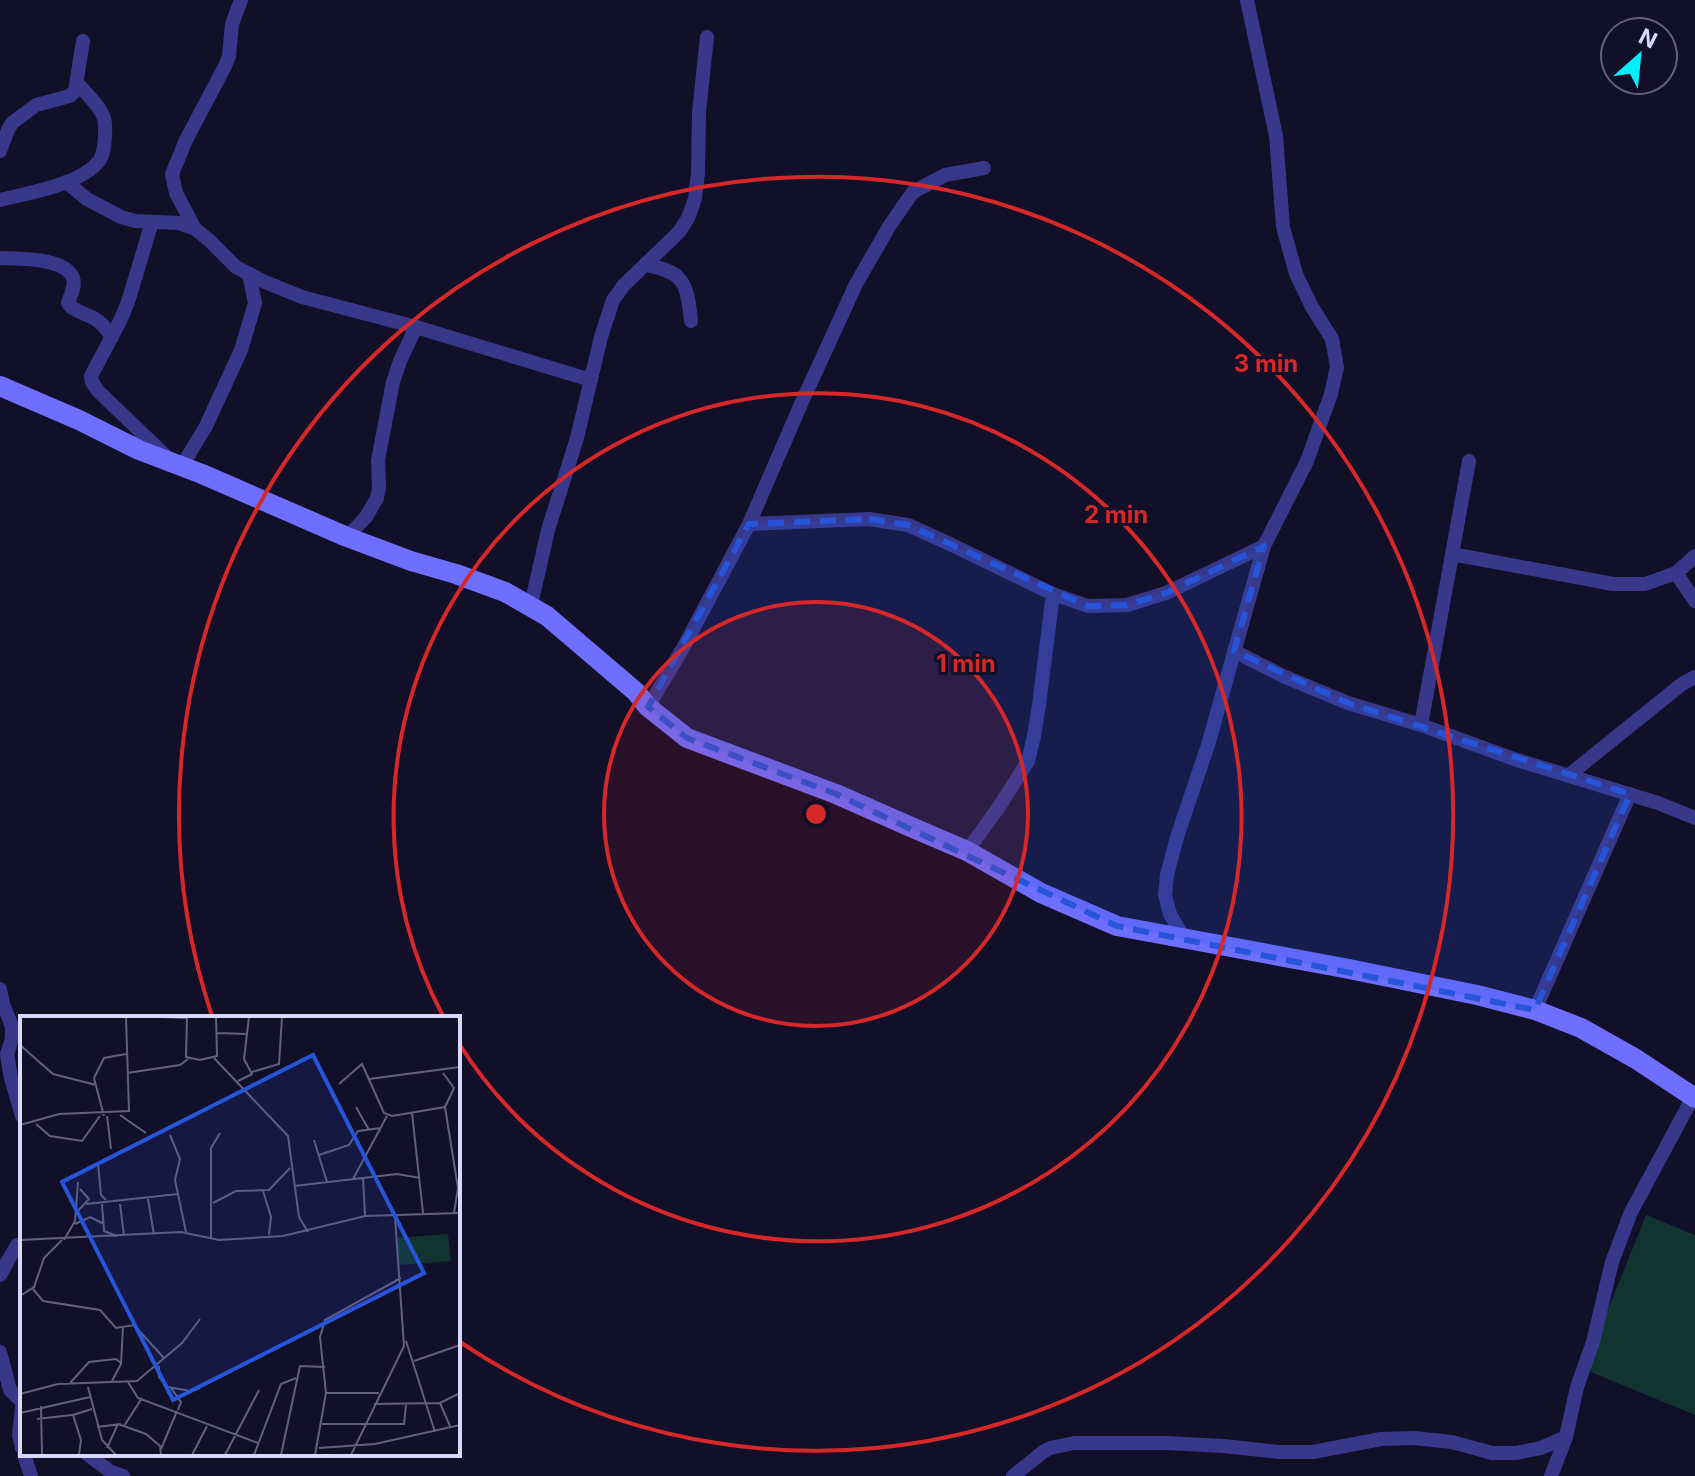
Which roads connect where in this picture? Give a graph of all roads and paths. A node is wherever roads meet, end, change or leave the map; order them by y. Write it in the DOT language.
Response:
graph roads {
  1 [pos="241,0"];
  2 [pos="1247,0"];
  3 [pos="707,37"];
  4 [pos="83,41"];
  5 [pos="77,83"];
  6 [pos="0,151"];
  7 [pos="984,168"];
  8 [pos="66,182"];
  9 [pos="0,200"];
  10 [pos="152,222"];
  11 [pos="195,229"];
  12 [pos="0,258"];
  13 [pos="645,265"];
  14 [pos="249,274"];
  15 [pos="691,321"];
  16 [pos="416,327"];
  17 [pos="112,337"];
  18 [pos="591,380"];
  19 [pos="0,386"];
  20 [pos="1469,461"];
  21 [pos="177,465"];
  22 [pos="749,524"];
  23 [pos="347,537"];
  24 [pos="1264,546"];
  25 [pos="1452,554"];
  26 [pos="1695,556"];
  27 [pos="1676,573"];
  28 [pos="1053,594"];
  29 [pos="1695,601"];
  30 [pos="531,605"];
  31 [pos="1234,651"];
  32 [pos="1695,677"];
  33 [pos="648,707"];
  34 [pos="1421,725"];
  35 [pos="1569,775"];
  36 [pos="1630,794"];
  37 [pos="1695,818"];
  38 [pos="967,851"];
  39 [pos="1185,940"];
  40 [pos="0,989"];
  41 [pos="1535,1010"];
  42 [pos="1694,1098"];
  43 [pos="20,1109"];
  44 [pos="20,1244"];
  45 [pos="0,1253"];
  46 [pos="0,1275"];
  47 [pos="0,1352"];
  48 [pos="20,1402"];
  49 [pos="1566,1437"];
  50 [pos="25,1456"];
  51 [pos="90,1456"];
  52 [pos="31,1476"];
  53 [pos="123,1476"];
  54 [pos="1013,1476"];
  55 [pos="1551,1476"];
  1 -- 11 [label="street"];
  2 -- 24 [label="street"];
  3 -- 13 [label="street"];
  4 -- 5 [label="street"];
  5 -- 6 [label="street"];
  5 -- 8 [label="street"];
  7 -- 22 [label="street"];
  8 -- 9 [label="street"];
  8 -- 10 [label="street"];
  10 -- 11 [label="street"];
  10 -- 17 [label="street"];
  11 -- 14 [label="street"];
  12 -- 17 [label="street"];
  13 -- 15 [label="street"];
  13 -- 18 [label="street"];
  14 -- 16 [label="street"];
  14 -- 21 [label="street"];
  16 -- 18 [label="street"];
  16 -- 23 [label="street"];
  17 -- 21 [label="street"];
  18 -- 30 [label="street"];
  19 -- 21 [label="street"];
  20 -- 25 [label="street"];
  21 -- 23 [label="street"];
  22 -- 28 [label="street"];
  22 -- 33 [label="street"];
  23 -- 30 [label="street"];
  24 -- 28 [label="street"];
  24 -- 31 [label="street"];
  25 -- 27 [label="street"];
  25 -- 34 [label="street"];
  26 -- 27 [label="street"];
  27 -- 29 [label="street"];
  28 -- 38 [label="street"];
  30 -- 33 [label="street"];
  31 -- 34 [label="street"];
  31 -- 39 [label="street"];
  32 -- 35 [label="street"];
  33 -- 38 [label="street"];
  34 -- 35 [label="street"];
  35 -- 36 [label="street"];
  36 -- 37 [label="street"];
  36 -- 41 [label="street"];
  38 -- 39 [label="street"];
  39 -- 41 [label="street"];
  40 -- 43 [label="street"];
  41 -- 42 [label="street"];
  42 -- 49 [label="street"];
  44 -- 45 [label="street"];
  44 -- 46 [label="street"];
  47 -- 48 [label="street"];
  49 -- 54 [label="street"];
  49 -- 55 [label="street"];
  50 -- 52 [label="street"];
  51 -- 53 [label="street"];
}
